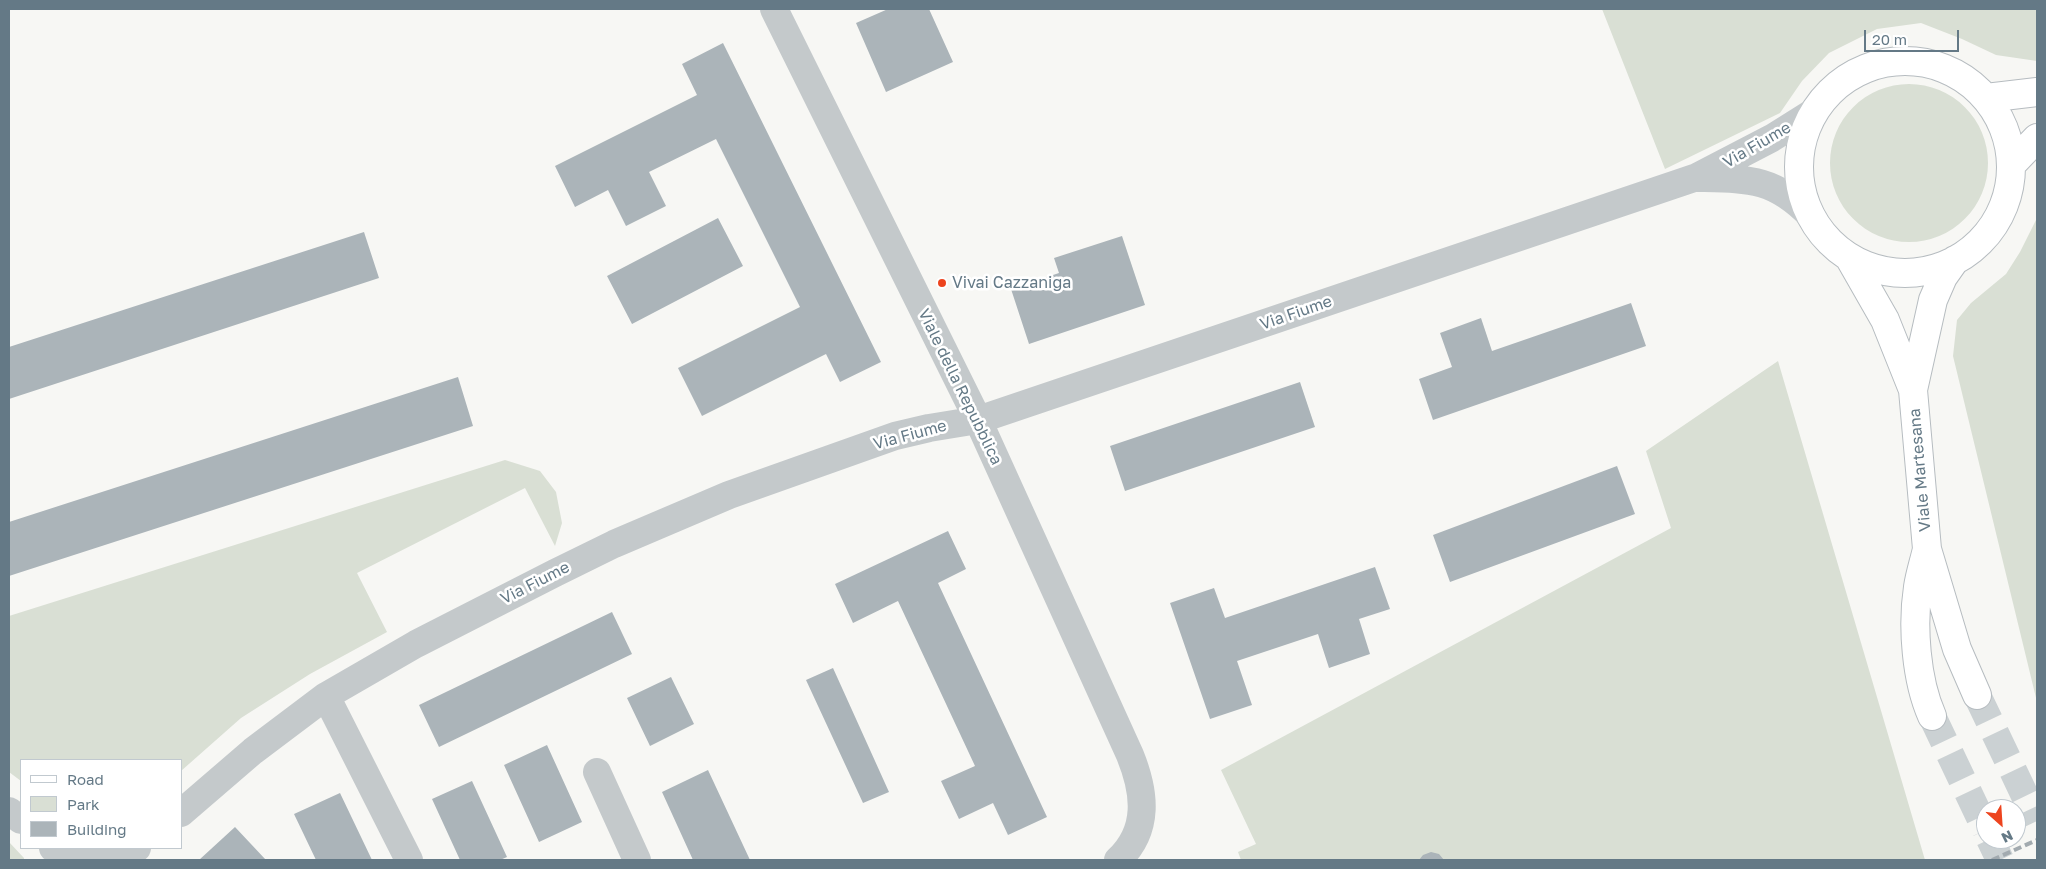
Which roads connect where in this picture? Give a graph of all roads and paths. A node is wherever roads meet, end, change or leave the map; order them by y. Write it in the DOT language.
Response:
graph roads {
  1 [pos="774,9"];
  2 [pos="2037,92"];
  3 [pos="1986,98"];
  4 [pos="1815,110"];
  5 [pos="2037,138"];
  6 [pos="2011,165"];
  7 [pos="1697,178"];
  8 [pos="1811,216"];
  9 [pos="1849,257"];
  10 [pos="1955,260"];
  11 [pos="1913,390"];
  12 [pos="978,420"];
  13 [pos="1927,549"];
  14 [pos="1977,694"];
  15 [pos="326,696"];
  16 [pos="1932,716"];
  17 [pos="596,772"];
  18 [pos="9,811"];
  19 [pos="182,812"];
  20 [pos="20,819"];
  21 [pos="55,849"];
  22 [pos="134,849"];
  23 [pos="109,859"];
  24 [pos="409,860"];
  25 [pos="637,860"];
  26 [pos="1118,860"];
  1 -- 12 [label="street, Viale della Repubblica"];
  2 -- 3 [label="street"];
  3 -- 4 [label="street"];
  3 -- 6 [label="street"];
  4 -- 7 [label="street, Via Fiume"];
  4 -- 8 [label="street"];
  5 -- 6 [label="street"];
  6 -- 10 [label="street"];
  7 -- 8 [label="street, Via Fiume"];
  7 -- 12 [label="street, Via Fiume"];
  8 -- 9 [label="street"];
  9 -- 10 [label="street"];
  9 -- 11 [label="street, Viale Martesana"];
  10 -- 11 [label="street, Viale Martesana"];
  11 -- 13 [label="street, Viale Martesana"];
  12 -- 15 [label="street, Via Fiume"];
  12 -- 26 [label="street, Viale della Repubblica"];
  13 -- 14 [label="street, Viale Martesana"];
  13 -- 16 [label="street, Viale Martesana"];
  15 -- 19 [label="street, Via Fiume"];
  15 -- 24 [label="street"];
  17 -- 25 [label="street"];
  18 -- 20 [label="street"];
  21 -- 23 [label="street"];
  22 -- 23 [label="street"];
}
